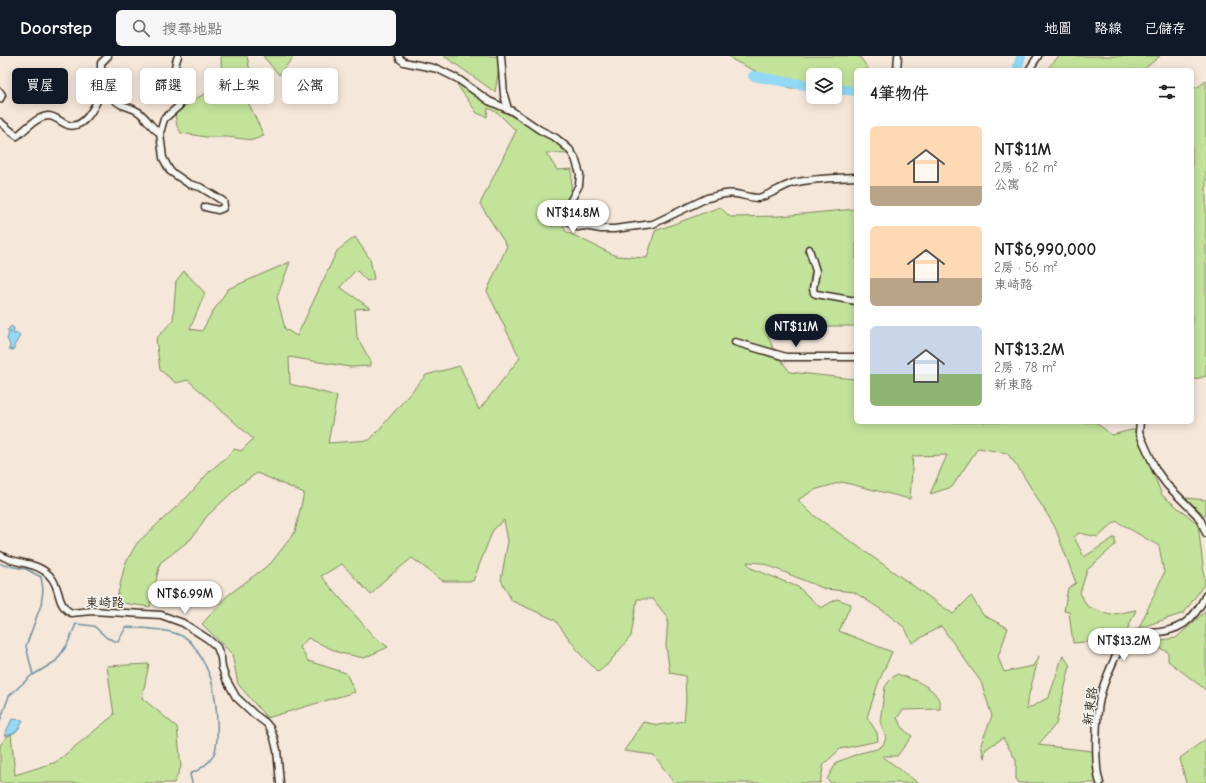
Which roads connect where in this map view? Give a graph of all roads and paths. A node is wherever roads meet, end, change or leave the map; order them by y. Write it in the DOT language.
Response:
graph roads {
  1 [pos="108,56"];
  2 [pos="178,56"];
  3 [pos="399,56"];
  4 [pos="501,56"];
  5 [pos="898,56"];
  6 [pos="1038,56"];
  7 [pos="101,68"];
  8 [pos="897,68"];
  9 [pos="1030,68"];
  10 [pos="96,104"];
  11 [pos="120,104"];
  12 [pos="508,109"];
  13 [pos="0,122"];
  14 [pos="160,133"];
  15 [pos="854,177"];
  16 [pos="205,207"];
  17 [pos="808,249"];
  18 [pos="854,301"];
  19 [pos="735,342"];
  20 [pos="854,357"];
  21 [pos="1140,424"];
  22 [pos="1206,533"];
  23 [pos="0,555"];
  24 [pos="1206,595"];
  25 [pos="280,783"];
  26 [pos="1100,783"];
  1 -- 7 [label="street"];
  2 -- 14 [label="street"];
  3 -- 12 [label="street"];
  4 -- 12 [label="street"];
  5 -- 8 [label="street"];
  6 -- 9 [label="street"];
  10 -- 13 [label="street"];
  11 -- 14 [label="street"];
  12 -- 15 [label="street"];
  14 -- 16 [label="street"];
  17 -- 18 [label="street"];
  19 -- 20 [label="street"];
  21 -- 22 [label="street"];
  23 -- 25 [label="street, 東崎路"];
  24 -- 26 [label="street, 新東路"];
}
